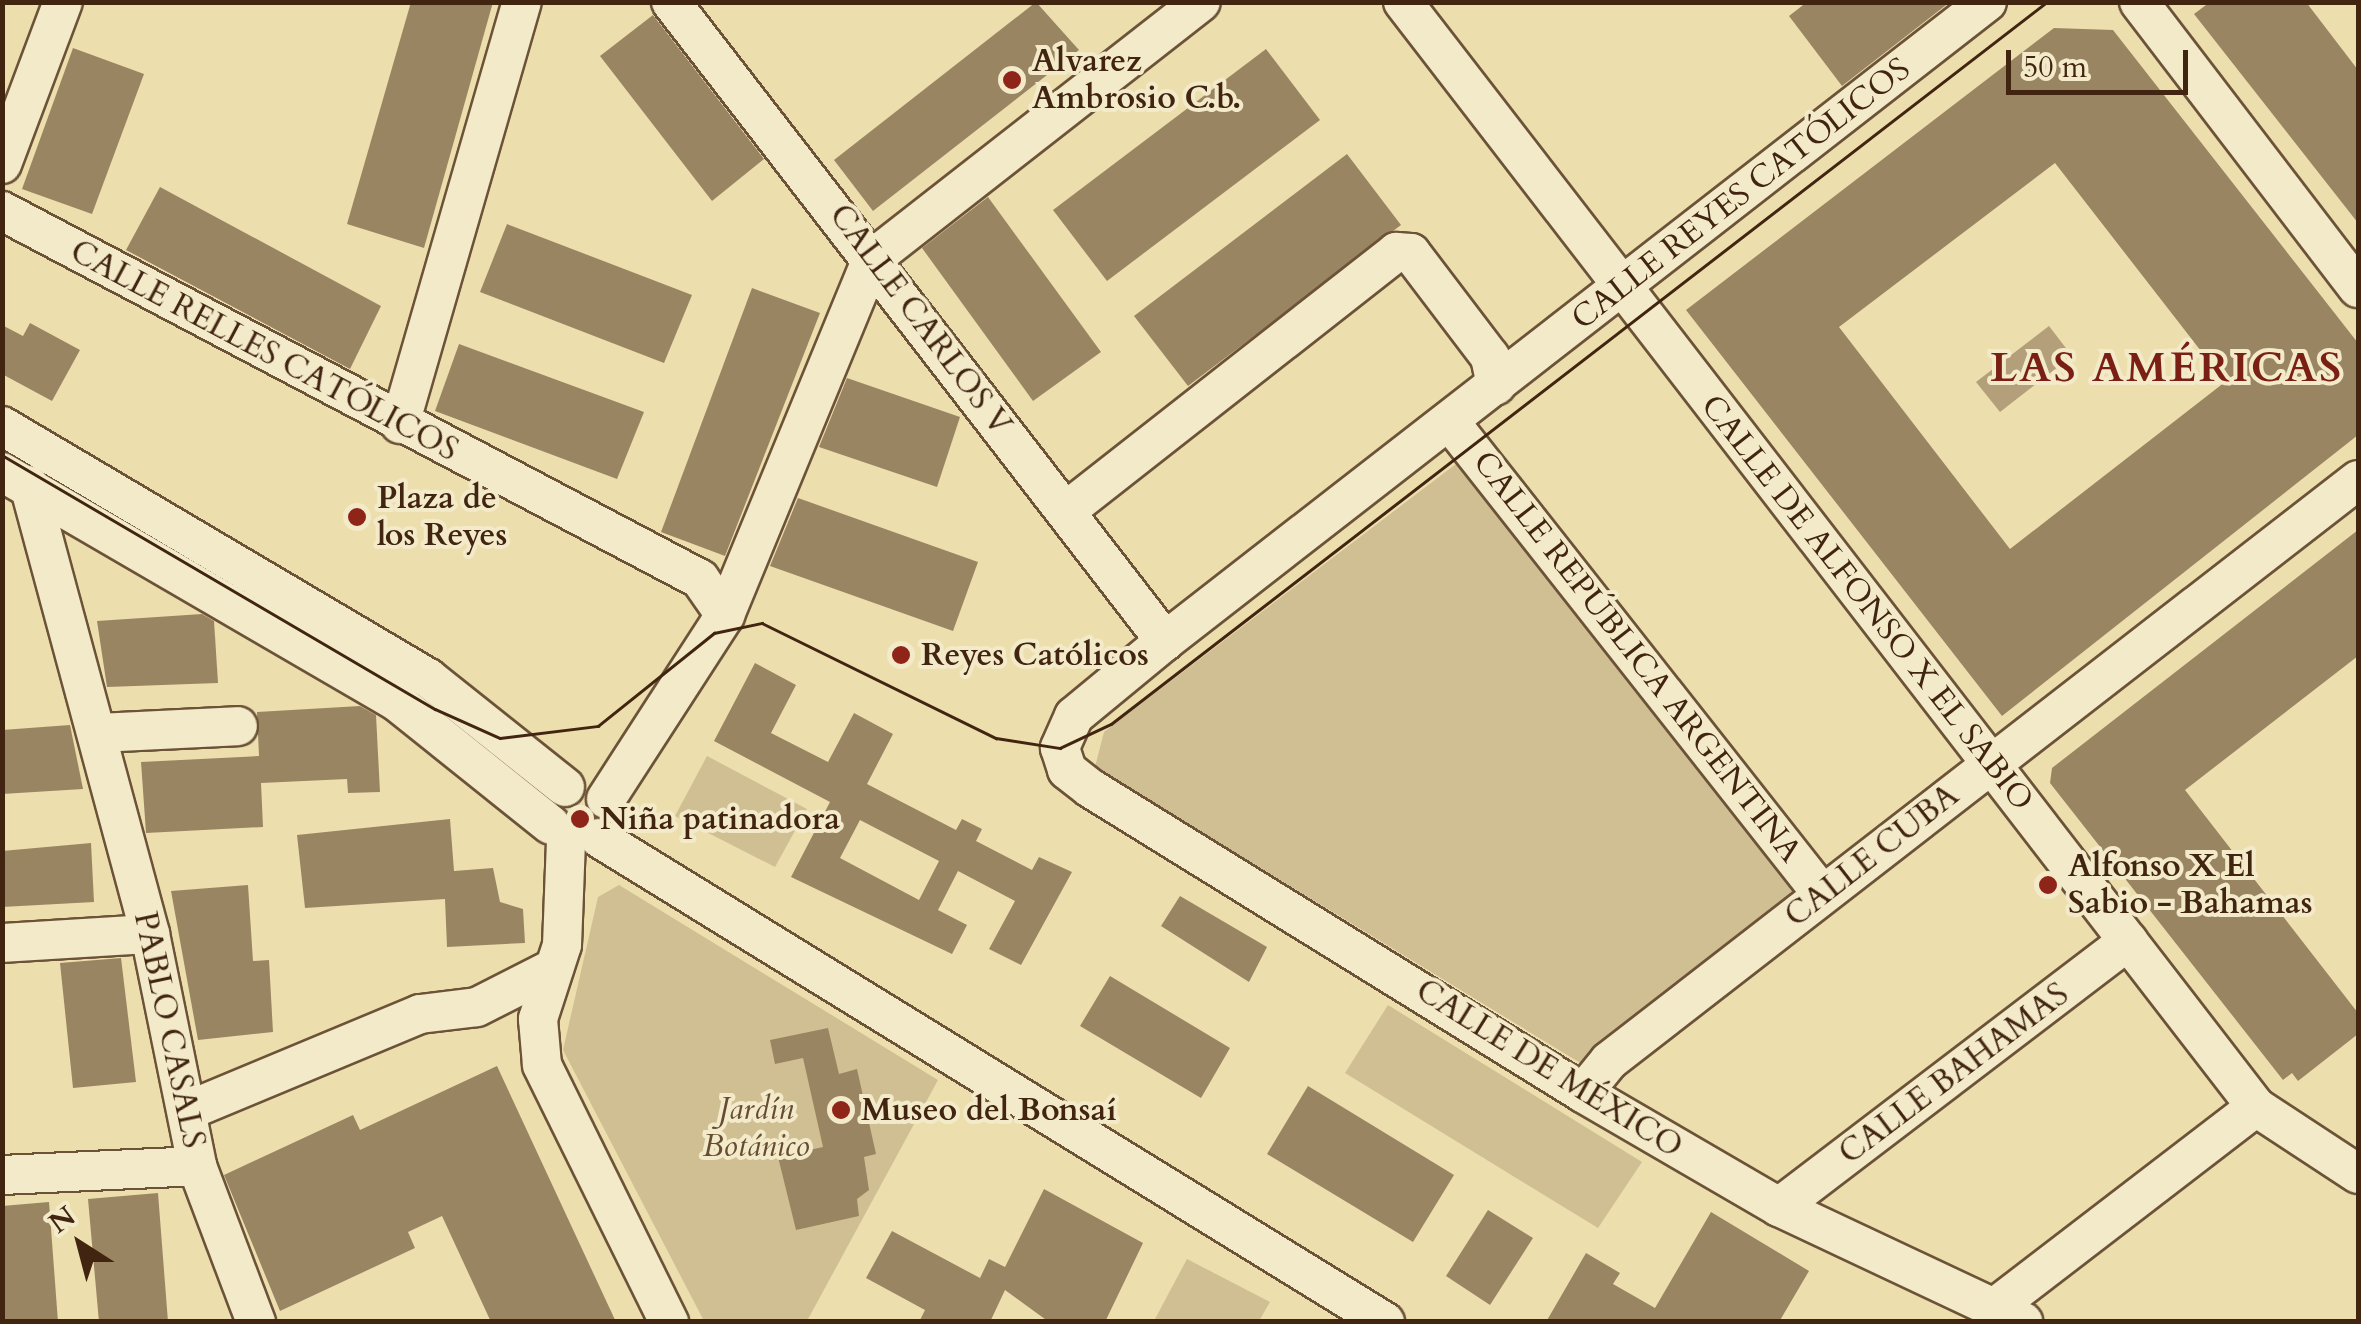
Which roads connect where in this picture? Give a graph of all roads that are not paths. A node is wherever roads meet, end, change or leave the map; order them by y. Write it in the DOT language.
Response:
graph roads {
  1 [pos="62,2"];
  2 [pos="522,2"];
  3 [pos="671,2"];
  4 [pos="1201,2"];
  5 [pos="1403,2"];
  6 [pos="1987,2"];
  7 [pos="2140,2"];
  8 [pos="2,164"];
  9 [pos="2,210"];
  10 [pos="872,259"];
  11 [pos="1623,287"];
  12 [pos="2358,288"];
  13 [pos="1496,385"];
  14 [pos="1450,422"];
  15 [pos="400,424"];
  16 [pos="2,426"];
  17 [pos="16,479"];
  18 [pos="2358,480"];
  19 [pos="1066,511"];
  20 [pos="725,615"];
  21 [pos="1165,640"];
  22 [pos="238,726"];
  23 [pos="97,733"];
  24 [pos="1990,765"];
  25 [pos="565,788"];
  26 [pos="1090,788"];
  27 [pos="606,800"];
  28 [pos="572,835"];
  29 [pos="1822,894"];
  30 [pos="150,934"];
  31 [pos="2128,941"];
  32 [pos="2,943"];
  33 [pos="554,968"];
  34 [pos="477,1007"];
  35 [pos="542,1066"];
  36 [pos="1583,1093"];
  37 [pos="2256,1107"];
  38 [pos="192,1109"];
  39 [pos="196,1166"];
  40 [pos="2358,1173"];
  41 [pos="2,1175"];
  42 [pos="1779,1207"];
  43 [pos="2009,1315"];
  44 [pos="256,1322"];
  45 [pos="669,1322"];
  46 [pos="1385,1322"];
  1 -- 8 [label="street"];
  2 -- 15 [label="street"];
  3 -- 10 [label="street, CALLE CARLOS V"];
  4 -- 10 [label="street"];
  5 -- 11 [label="street, CALLE DE ALFONSO X EL SABIO"];
  6 -- 11 [label="street, CALLE REYES CATÓLICOS"];
  7 -- 12 [label="street"];
  9 -- 15 [label="street, CALLE RELLES CATÓLICOS"];
  10 -- 19 [label="street, CALLE CARLOS V"];
  10 -- 20 [label="street"];
  11 -- 13 [label="street, CALLE REYES CATÓLICOS"];
  11 -- 24 [label="street, CALLE DE ALFONSO X EL SABIO"];
  13 -- 14 [label="street, CALLE REYES CATÓLICOS"];
  13 -- 19 [label="street"];
  14 -- 21 [label="street, CALLE REYES CATÓLICOS"];
  14 -- 29 [label="street, CALLE REPÚBLICA ARGENTINA"];
  15 -- 20 [label="street, CALLE RELLES CATÓLICOS"];
  16 -- 25 [label="street"];
  17 -- 23 [label="street, PABLO CASALS"];
  17 -- 28 [label="street"];
  18 -- 24 [label="street, CALLE CUBA"];
  19 -- 21 [label="street, CALLE CARLOS V"];
  20 -- 27 [label="street"];
  21 -- 26 [label="street, CALLE REYES CATÓLICOS"];
  22 -- 23 [label="street"];
  23 -- 30 [label="street, PABLO CASALS"];
  24 -- 29 [label="street, CALLE CUBA"];
  24 -- 31 [label="street, CALLE DE ALFONSO X EL SABIO"];
  25 -- 27 [label="street"];
  25 -- 28 [label="street"];
  26 -- 36 [label="street, CALLE DE MÉXICO"];
  27 -- 28 [label="street"];
  28 -- 33 [label="street"];
  28 -- 46 [label="street"];
  29 -- 36 [label="street, CALLE CUBA"];
  30 -- 32 [label="street"];
  30 -- 38 [label="street, PABLO CASALS"];
  31 -- 37 [label="street, CALLE DE ALFONSO X EL SABIO"];
  31 -- 42 [label="street, CALLE BAHAMAS"];
  33 -- 34 [label="street"];
  33 -- 35 [label="street"];
  34 -- 35 [label="street"];
  34 -- 38 [label="street"];
  35 -- 45 [label="street"];
  36 -- 42 [label="street, CALLE DE MÉXICO"];
  37 -- 40 [label="street, CALLE DE ALFONSO X EL SABIO"];
  37 -- 43 [label="street"];
  38 -- 39 [label="street, PABLO CASALS"];
  39 -- 41 [label="street"];
  39 -- 44 [label="street, PABLO CASALS"];
  42 -- 43 [label="street, CALLE DE MÉXICO"];
}
